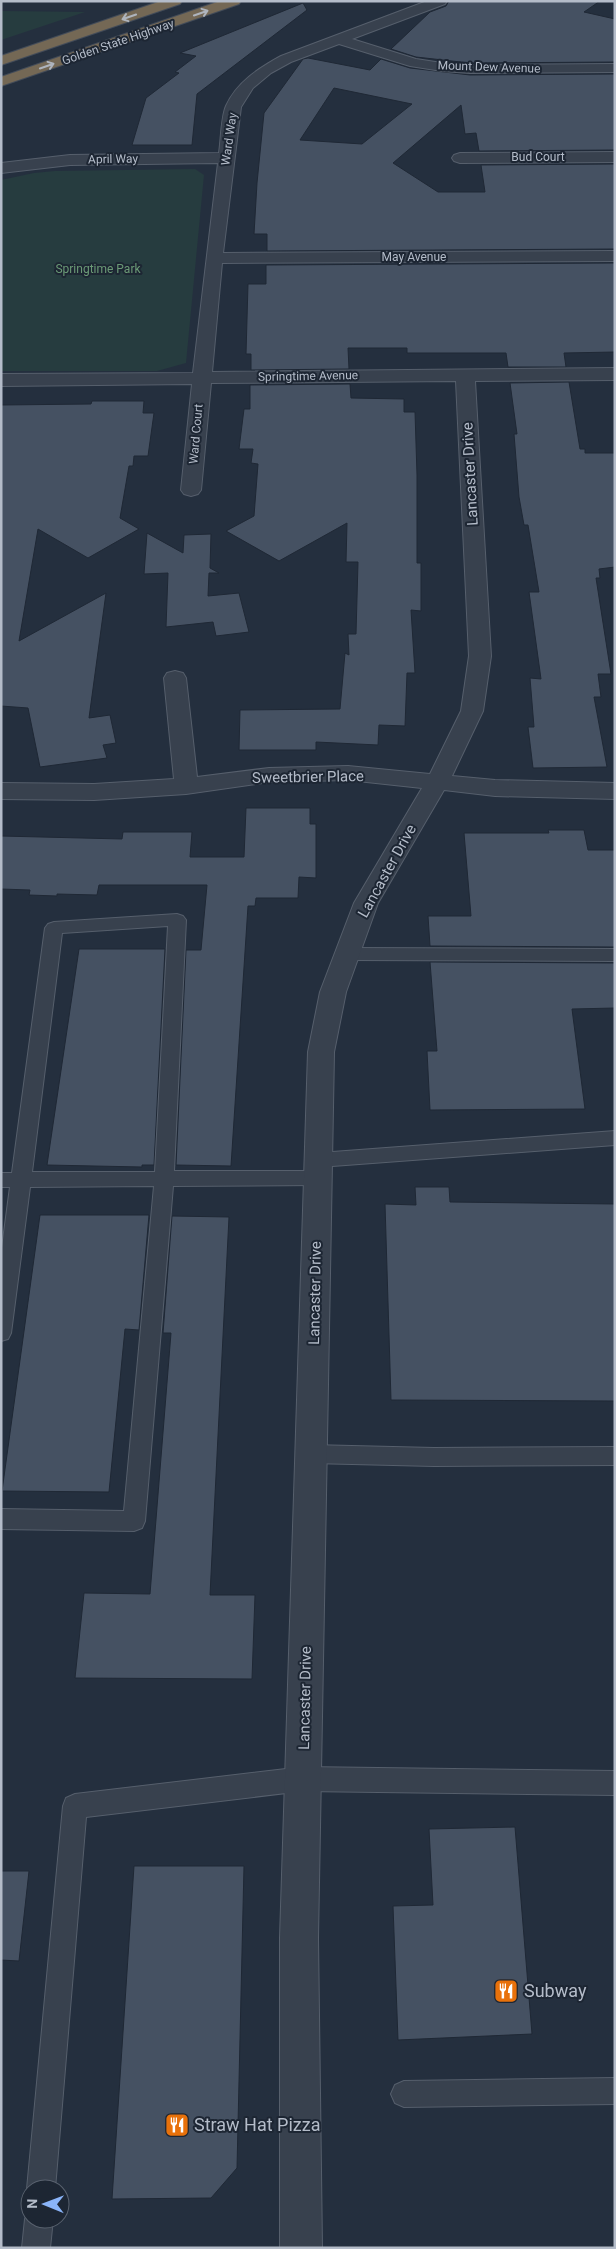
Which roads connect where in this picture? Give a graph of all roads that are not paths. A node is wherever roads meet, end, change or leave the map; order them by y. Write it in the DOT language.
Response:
graph roads {
  1 [pos="175,1"];
  2 [pos="234,1"];
  3 [pos="440,1"];
  4 [pos="338,39"];
  5 [pos="1,61"];
  6 [pos="615,68"];
  7 [pos="1,82"];
  8 [pos="615,157"];
  9 [pos="226,158"];
  10 [pos="460,158"];
  11 [pos="1,168"];
  12 [pos="615,256"];
  13 [pos="214,258"];
  14 [pos="464,374"];
  15 [pos="615,374"];
  16 [pos="201,378"];
  17 [pos="1,380"];
  18 [pos="191,490"];
  19 [pos="175,678"];
  20 [pos="438,781"];
  21 [pos="186,786"];
  22 [pos="1,791"];
  23 [pos="615,792"];
  24 [pos="347,954"];
  25 [pos="615,955"];
  26 [pos="615,1138"];
  27 [pos="318,1169"];
  28 [pos="164,1179"];
  29 [pos="1,1180"];
  30 [pos="21,1180"];
  31 [pos="1,1333"];
  32 [pos="311,1454"];
  33 [pos="615,1456"];
  34 [pos="1,1519"];
  35 [pos="303,1779"];
  36 [pos="615,1783"];
  37 [pos="615,2091"];
  38 [pos="404,2094"];
  39 [pos="42,2179"];
  40 [pos="38,2229"];
  41 [pos="36,2248"];
  42 [pos="301,2248"];
  1 -- 5 [label="highway, Golden State Highway, one-way"];
  7 -- 2 [label="highway, Golden State Highway, one-way"];
  3 -- 4 [label="street, Ward Way"];
  4 -- 6 [label="street, Mount Dew Avenue"];
  4 -- 9 [label="street, Ward Way"];
  8 -- 10 [label="street, Bud Court"];
  9 -- 11 [label="street, April Way"];
  9 -- 13 [label="street, Ward Way"];
  12 -- 13 [label="street, May Avenue"];
  13 -- 16 [label="street, Ward Way"];
  14 -- 15 [label="street, Springtime Avenue"];
  14 -- 16 [label="street, Springtime Avenue"];
  14 -- 20 [label="street, Lancaster Drive"];
  16 -- 17 [label="street, Springtime Avenue"];
  16 -- 18 [label="street, Ward Court"];
  19 -- 21 [label="street"];
  20 -- 21 [label="street, Sweetbrier Place"];
  20 -- 23 [label="street, Sweetbrier Place"];
  20 -- 24 [label="street, Lancaster Drive"];
  21 -- 22 [label="street, Sweetbrier Place"];
  24 -- 25 [label="lane"];
  24 -- 27 [label="street, Lancaster Drive"];
  26 -- 27 [label="lane"];
  27 -- 28 [label="lane"];
  27 -- 32 [label="street, Lancaster Drive"];
  28 -- 30 [label="lane"];
  28 -- 30 [label="lane"];
  28 -- 34 [label="lane"];
  29 -- 30 [label="lane"];
  30 -- 31 [label="lane"];
  32 -- 33 [label="lane"];
  32 -- 35 [label="street, Lancaster Drive"];
  35 -- 36 [label="lane"];
  35 -- 39 [label="lane"];
  35 -- 42 [label="street, Lancaster Drive"];
  37 -- 38 [label="lane"];
  40 -- 41 [label="lane"];
}
